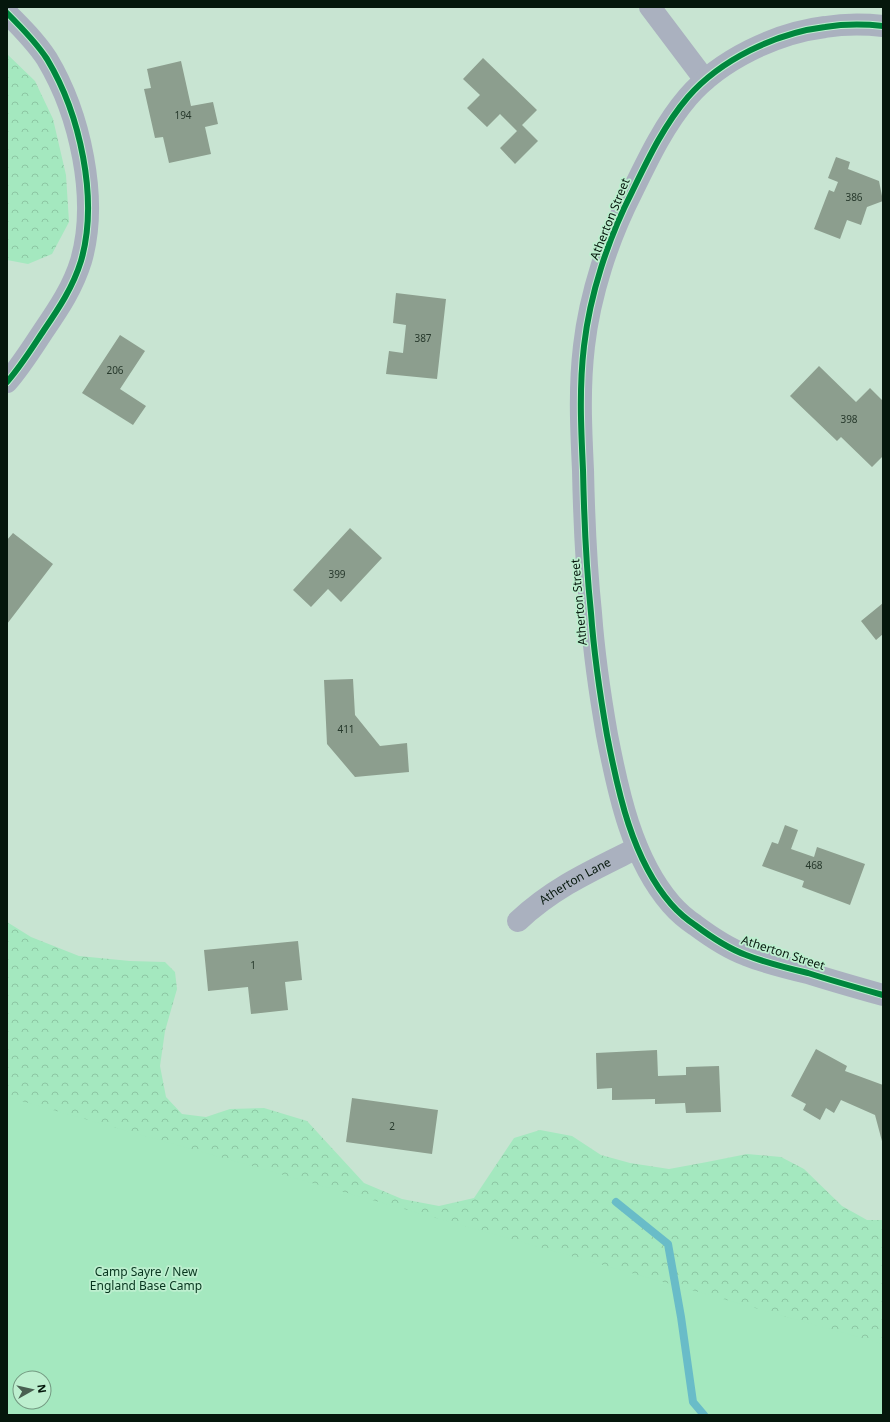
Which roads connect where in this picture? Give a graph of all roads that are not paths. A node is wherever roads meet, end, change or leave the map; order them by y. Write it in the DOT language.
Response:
graph roads {
  1 [pos="650,7"];
  2 [pos="7,13"];
  3 [pos="883,26"];
  4 [pos="705,80"];
  5 [pos="7,382"];
  6 [pos="638,848"];
  7 [pos="518,921"];
  8 [pos="883,995"];
  1 -- 4 [label="street"];
  2 -- 5 [label="street"];
  3 -- 4 [label="street, Atherton Street"];
  4 -- 6 [label="street, Atherton Street"];
  6 -- 7 [label="street, Atherton Lane"];
  6 -- 8 [label="street, Atherton Street"];
}
